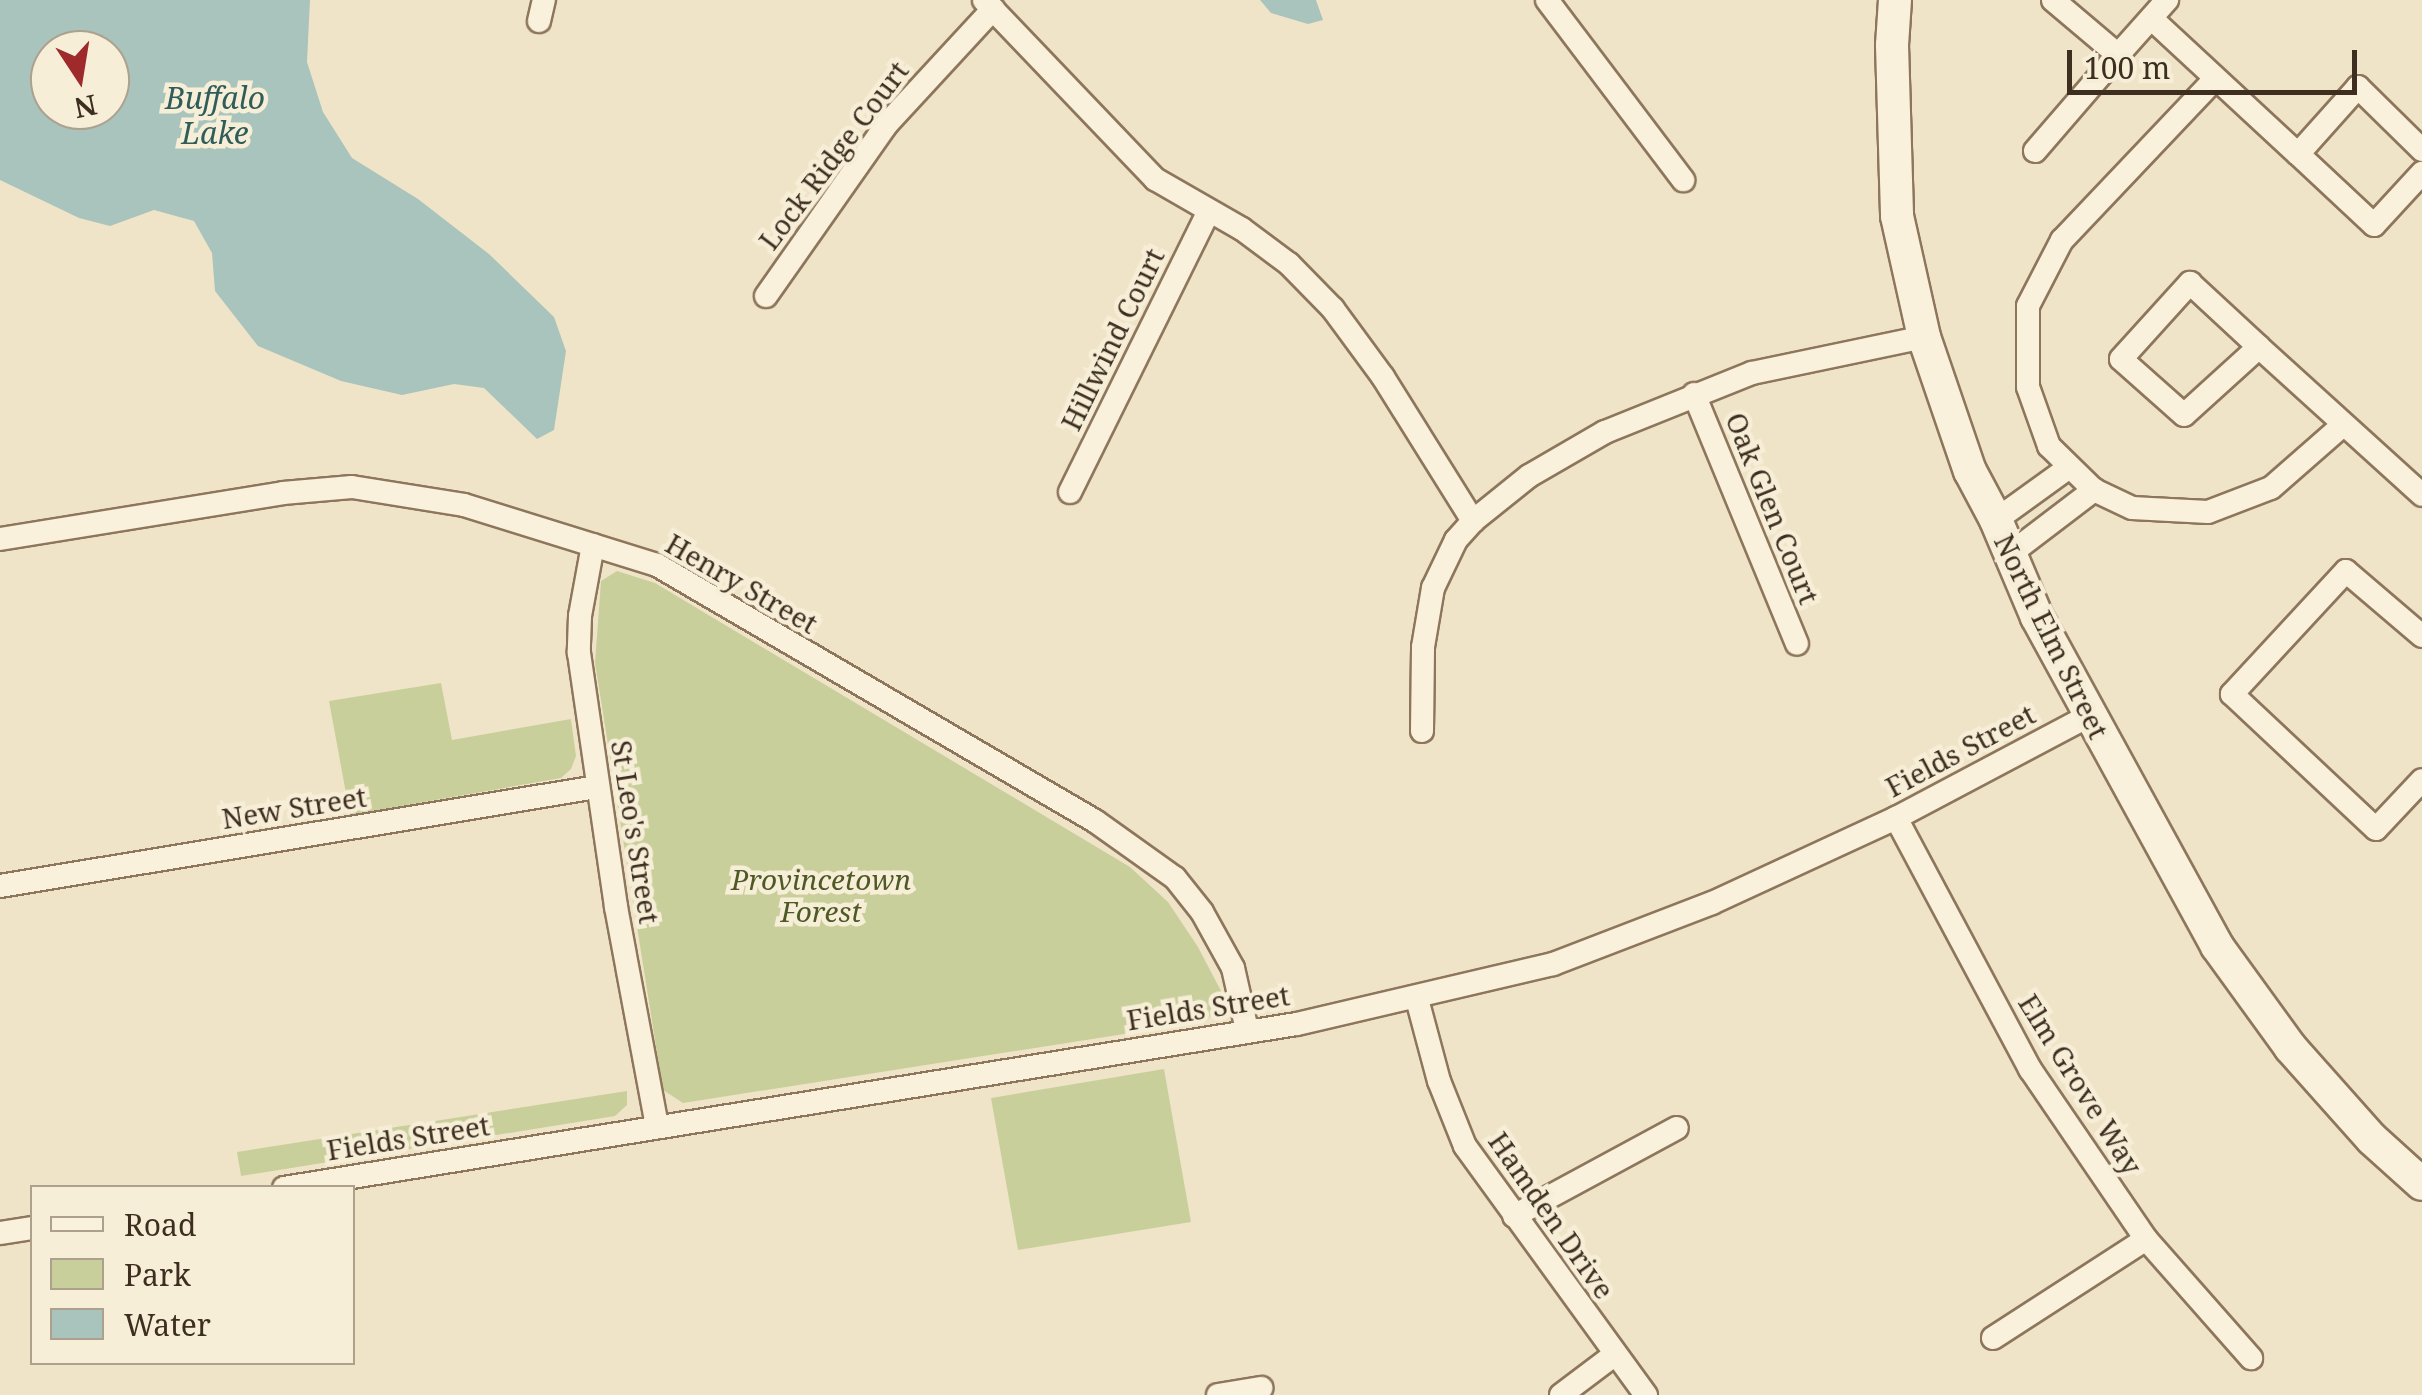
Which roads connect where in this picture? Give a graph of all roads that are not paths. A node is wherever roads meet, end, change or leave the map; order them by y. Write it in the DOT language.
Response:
graph roads {
  1 [pos="1546,0"];
  2 [pos="1895,0"];
  3 [pos="2053,0"];
  4 [pos="2167,0"];
  5 [pos="989,5"];
  6 [pos="2152,19"];
  7 [pos="2118,55"];
  8 [pos="2214,80"];
  9 [pos="2422,150"];
  10 [pos="2035,151"];
  11 [pos="2298,154"];
  12 [pos="2422,174"];
  13 [pos="1683,180"];
  14 [pos="1208,213"];
  15 [pos="766,296"];
  16 [pos="1924,337"];
  17 [pos="2259,347"];
  18 [pos="1694,394"];
  19 [pos="2343,425"];
  20 [pos="2068,468"];
  21 [pos="2094,490"];
  22 [pos="1070,492"];
  23 [pos="2422,495"];
  24 [pos="1472,520"];
  25 [pos="1996,520"];
  26 [pos="0,539"];
  27 [pos="593,545"];
  28 [pos="2010,554"];
  29 [pos="2422,636"];
  30 [pos="1797,644"];
  31 [pos="2089,716"];
  32 [pos="1422,731"];
  33 [pos="2422,780"];
  34 [pos="597,787"];
  35 [pos="1896,818"];
  36 [pos="0,886"];
  37 [pos="1417,999"];
  38 [pos="1247,1030"];
  39 [pos="656,1128"];
  40 [pos="1678,1128"];
  41 [pos="2419,1177"];
  42 [pos="303,1185"];
  43 [pos="1514,1216"];
  44 [pos="30,1228"];
  45 [pos="0,1233"];
  46 [pos="2146,1239"];
  47 [pos="1993,1338"];
  48 [pos="1614,1355"];
  49 [pos="2250,1358"];
  50 [pos="1261,1388"];
  51 [pos="1218,1395"];
  52 [pos="1560,1395"];
  53 [pos="1646,1395"];
  1 -- 13 [label="street"];
  2 -- 16 [label="main road, North Elm Street"];
  3 -- 7 [label="street"];
  4 -- 6 [label="street"];
  5 -- 14 [label="street"];
  5 -- 15 [label="street, Lock Ridge Court"];
  6 -- 7 [label="street"];
  6 -- 8 [label="street"];
  7 -- 10 [label="street"];
  8 -- 11 [label="street"];
  8 -- 20 [label="street"];
  9 -- 11 [label="street"];
  11 -- 12 [label="street"];
  14 -- 22 [label="street, Hillwind Court"];
  14 -- 24 [label="street"];
  16 -- 18 [label="street"];
  16 -- 25 [label="main road, North Elm Street"];
  17 -- 17 [label="street"];
  17 -- 19 [label="street"];
  18 -- 24 [label="street"];
  18 -- 30 [label="street, Oak Glen Court"];
  19 -- 21 [label="street"];
  19 -- 23 [label="street"];
  20 -- 21 [label="street"];
  20 -- 25 [label="street"];
  21 -- 28 [label="street"];
  24 -- 32 [label="street"];
  25 -- 28 [label="main road, North Elm Street"];
  26 -- 27 [label="street, Henry Street"];
  27 -- 34 [label="street, St Leo's Street"];
  27 -- 38 [label="street, Henry Street"];
  28 -- 31 [label="main road, North Elm Street"];
  29 -- 33 [label="street"];
  31 -- 35 [label="street, Fields Street"];
  31 -- 41 [label="main road, North Elm Street"];
  34 -- 36 [label="street, New Street"];
  34 -- 39 [label="street, St Leo's Street"];
  35 -- 37 [label="street, Fields Street"];
  35 -- 46 [label="street, Elm Grove Way"];
  37 -- 38 [label="street, Fields Street"];
  37 -- 43 [label="street, Hamden Drive"];
  38 -- 39 [label="street, Fields Street"];
  39 -- 42 [label="street, Fields Street"];
  40 -- 43 [label="street"];
  43 -- 48 [label="street, Hamden Drive"];
  44 -- 45 [label="street"];
  46 -- 47 [label="street"];
  46 -- 49 [label="street, Elm Grove Way"];
  48 -- 52 [label="street"];
  48 -- 53 [label="street, Hamden Drive"];
  50 -- 51 [label="street"];
}
